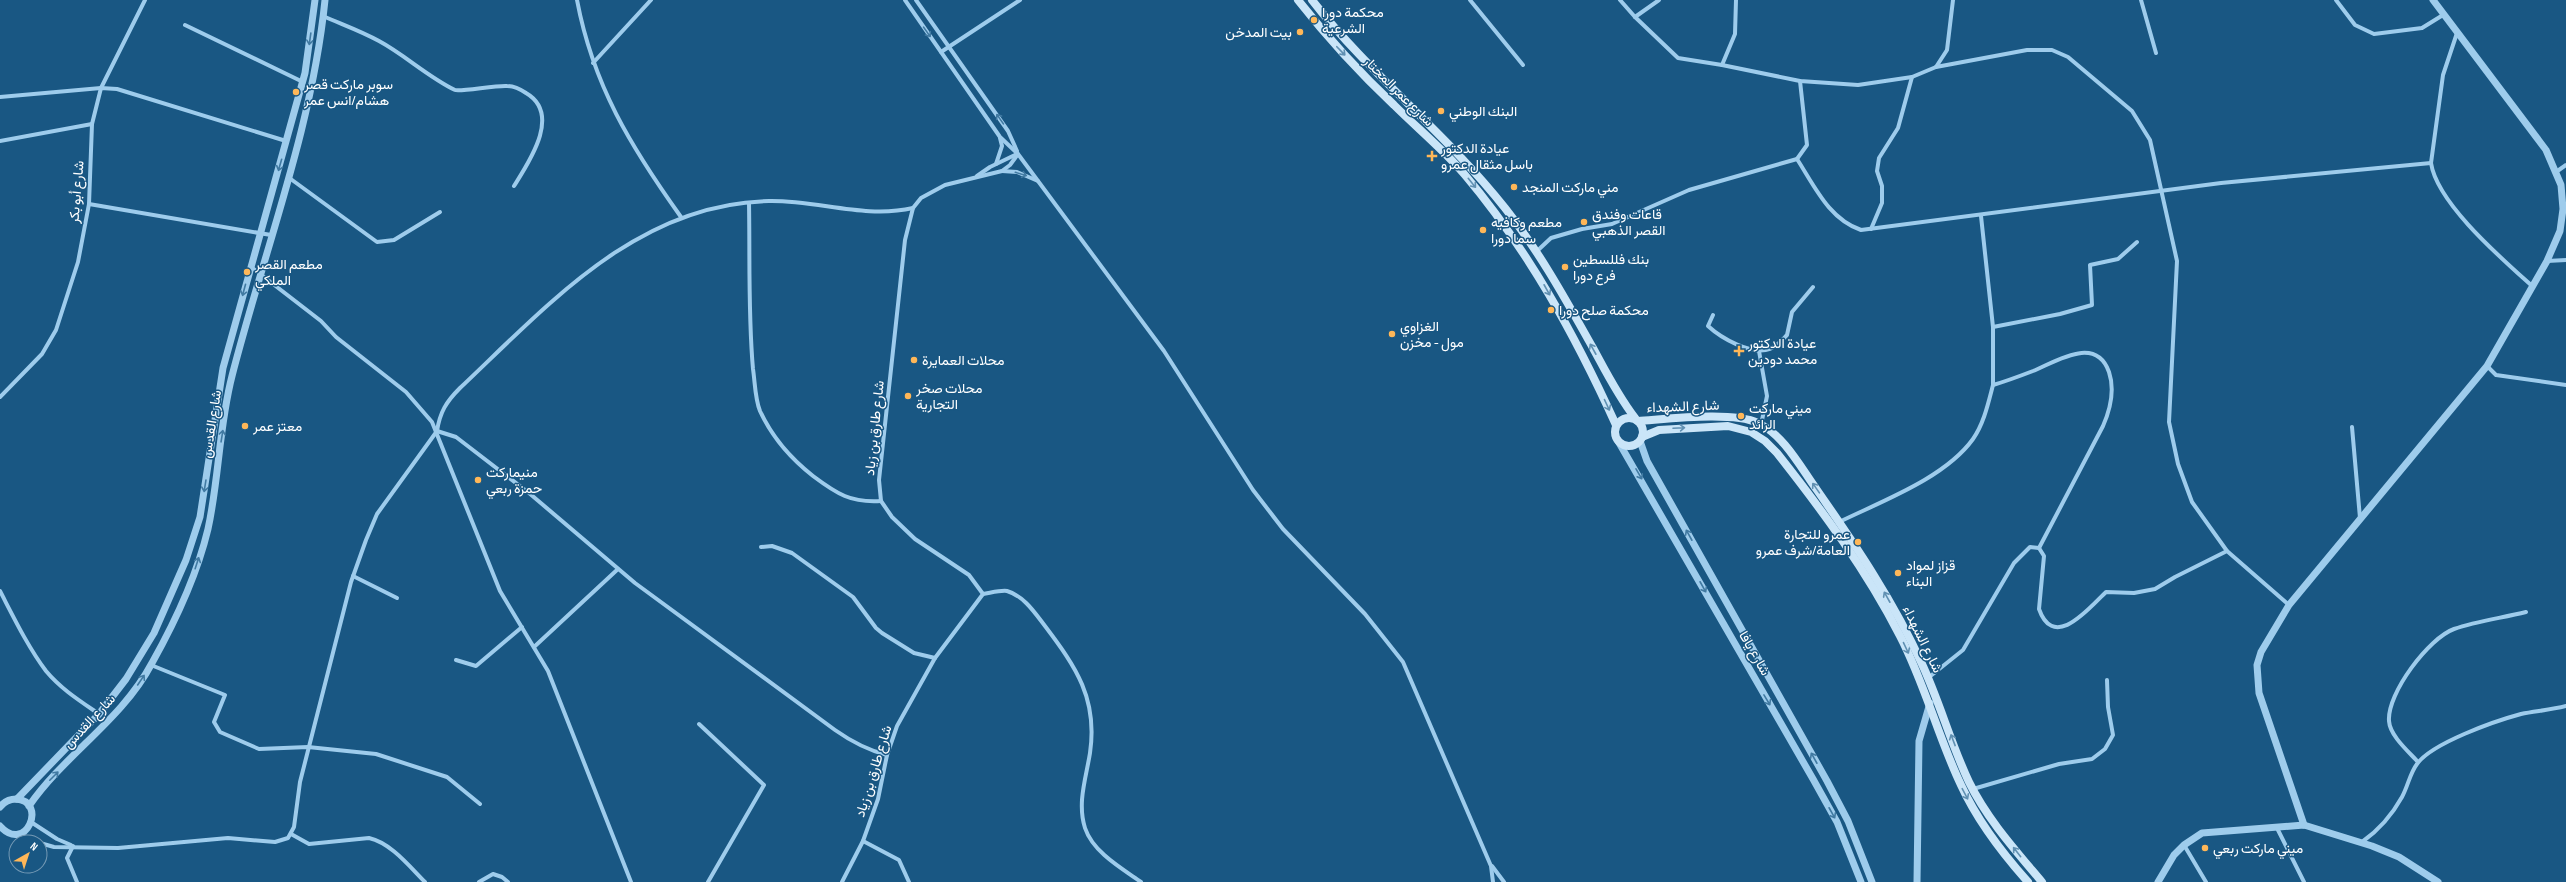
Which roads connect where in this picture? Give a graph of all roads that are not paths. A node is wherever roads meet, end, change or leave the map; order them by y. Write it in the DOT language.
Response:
graph roads {
  1 [pos="145,0"];
  2 [pos="315,0"];
  3 [pos="325,0"];
  4 [pos="577,0"];
  5 [pos="651,0"];
  6 [pos="905,0"];
  7 [pos="916,0"];
  8 [pos="1020,0"];
  9 [pos="1298,0"];
  10 [pos="1312,0"];
  11 [pos="1470,0"];
  12 [pos="1620,0"];
  13 [pos="1659,0"];
  14 [pos="1736,0"];
  15 [pos="1953,0"];
  16 [pos="2141,0"];
  17 [pos="2336,0"];
  18 [pos="2433,0"];
  19 [pos="323,16"];
  20 [pos="2443,16"];
  21 [pos="1635,17"];
  22 [pos="185,25"];
  23 [pos="2457,33"];
  24 [pos="949,47"];
  25 [pos="941,52"];
  26 [pos="2156,53"];
  27 [pos="593,63"];
  28 [pos="1524,64"];
  29 [pos="1722,65"];
  30 [pos="1936,67"];
  31 [pos="1912,77"];
  32 [pos="1800,81"];
  33 [pos="303,82"];
  34 [pos="101,88"];
  35 [pos="0,97"];
  36 [pos="92,124"];
  37 [pos="1000,137"];
  38 [pos="0,140"];
  39 [pos="286,141"];
  40 [pos="1018,154"];
  41 [pos="1797,159"];
  42 [pos="2431,163"];
  43 [pos="996,164"];
  44 [pos="2566,165"];
  45 [pos="1002,171"];
  46 [pos="2556,172"];
  47 [pos="977,176"];
  48 [pos="288,177"];
  49 [pos="1039,182"];
  50 [pos="514,186"];
  51 [pos="2162,192"];
  52 [pos="749,203"];
  53 [pos="89,204"];
  54 [pos="913,208"];
  55 [pos="440,212"];
  56 [pos="1981,216"];
  57 [pos="680,217"];
  58 [pos="1871,230"];
  59 [pos="260,232"];
  60 [pos="271,235"];
  61 [pos="2137,242"];
  62 [pos="1536,252"];
  63 [pos="2566,260"];
  64 [pos="2547,261"];
  65 [pos="250,266"];
  66 [pos="260,273"];
  67 [pos="2532,286"];
  68 [pos="1813,287"];
  69 [pos="1713,315"];
  70 [pos="1993,327"];
  71 [pos="1759,351"];
  72 [pos="2487,366"];
  73 [pos="1993,385"];
  74 [pos="2566,385"];
  75 [pos="0,397"];
  76 [pos="1636,419"];
  77 [pos="1616,425"];
  78 [pos="1761,425"];
  79 [pos="2352,427"];
  80 [pos="437,431"];
  81 [pos="1641,439"];
  82 [pos="1618,441"];
  83 [pos="881,500"];
  84 [pos="2360,518"];
  85 [pos="1839,522"];
  86 [pos="761,547"];
  87 [pos="2039,548"];
  88 [pos="2227,551"];
  89 [pos="618,569"];
  90 [pos="353,576"];
  91 [pos="0,591"];
  92 [pos="983,594"];
  93 [pos="397,598"];
  94 [pos="2289,605"];
  95 [pos="2526,612"];
  96 [pos="522,627"];
  97 [pos="534,647"];
  98 [pos="934,658"];
  99 [pos="456,660"];
  100 [pos="151,665"];
  101 [pos="1928,678"];
  102 [pos="2107,680"];
  103 [pos="1934,692"];
  104 [pos="1929,704"];
  105 [pos="2566,706"];
  106 [pos="99,714"];
  107 [pos="699,724"];
  108 [pos="308,747"];
  109 [pos="887,755"];
  110 [pos="2418,762"];
  111 [pos="1973,788"];
  112 [pos="17,799"];
  113 [pos="480,804"];
  114 [pos="29,806"];
  115 [pos="0,807"];
  116 [pos="32,822"];
  117 [pos="2304,825"];
  118 [pos="0,826"];
  119 [pos="2277,828"];
  120 [pos="3,833"];
  121 [pos="20,834"];
  122 [pos="291,834"];
  123 [pos="863,841"];
  124 [pos="2362,842"];
  125 [pos="48,845"];
  126 [pos="2184,845"];
  127 [pos="73,846"];
  128 [pos="1491,866"];
  129 [pos="1860,880"];
  130 [pos="77,882"];
  131 [pos="425,882"];
  132 [pos="479,882"];
  133 [pos="508,882"];
  134 [pos="631,882"];
  135 [pos="708,882"];
  136 [pos="842,882"];
  137 [pos="909,882"];
  138 [pos="1141,882"];
  139 [pos="1493,882"];
  140 [pos="1504,882"];
  141 [pos="1872,882"];
  142 [pos="1917,882"];
  143 [pos="2028,882"];
  144 [pos="2042,882"];
  145 [pos="2158,882"];
  146 [pos="2206,882"];
  147 [pos="2304,882"];
  148 [pos="2438,882"];
  1 -- 34 [label="street, شارع أبو بكر"];
  2 -- 33 [label="street, شارع القدس, one-way"];
  3 -- 19 [label="street, شارع القدس"];
  4 -- 27 [label="street"];
  5 -- 27 [label="street"];
  6 -- 25 [label="street, one-way"];
  7 -- 24 [label="street"];
  8 -- 24 [label="street"];
  9 -- 77 [label="main road, شارع عمر المختار, one-way"];
  10 -- 62 [label="main road, شارع عمر المختار"];
  11 -- 28 [label="street"];
  12 -- 21 [label="street"];
  13 -- 21 [label="street"];
  14 -- 29 [label="street"];
  15 -- 30 [label="street"];
  16 -- 26 [label="street"];
  17 -- 20 [label="street"];
  18 -- 20 [label="street"];
  19 -- 48 [label="street, شارع القدس"];
  19 -- 50 [label="street"];
  20 -- 23 [label="street"];
  21 -- 29 [label="street"];
  22 -- 33 [label="street"];
  23 -- 42 [label="street"];
  23 -- 46 [label="street"];
  24 -- 25 [label="street"];
  40 -- 24 [label="street, one-way"];
  25 -- 37 [label="street"];
  27 -- 57 [label="street"];
  29 -- 32 [label="street"];
  30 -- 31 [label="street"];
  30 -- 51 [label="street"];
  31 -- 32 [label="street"];
  31 -- 58 [label="street"];
  32 -- 41 [label="street"];
  33 -- 39 [label="street, شارع القدس"];
  34 -- 35 [label="street"];
  34 -- 36 [label="street, شارع أبو بكر"];
  34 -- 39 [label="street"];
  36 -- 38 [label="street"];
  36 -- 53 [label="street, شارع أبو بكر"];
  37 -- 40 [label="street"];
  37 -- 43 [label="street"];
  39 -- 59 [label="street, شارع القدس, one-way"];
  40 -- 43 [label="street"];
  40 -- 45 [label="street"];
  40 -- 49 [label="street"];
  41 -- 58 [label="street"];
  41 -- 62 [label="street"];
  42 -- 51 [label="street"];
  42 -- 67 [label="street"];
  43 -- 47 [label="street"];
  44 -- 46 [label="street"];
  45 -- 47 [label="street"];
  45 -- 49 [label="street, one-way"];
  46 -- 64 [label="street"];
  47 -- 54 [label="street"];
  48 -- 55 [label="street"];
  48 -- 60 [label="street, شارع القدس"];
  49 -- 128 [label="street"];
  51 -- 56 [label="street"];
  51 -- 88 [label="street"];
  52 -- 54 [label="street"];
  52 -- 57 [label="street"];
  52 -- 83 [label="street"];
  53 -- 59 [label="street"];
  53 -- 75 [label="street, شارع أبو بكر"];
  54 -- 83 [label="street, شارع طارق بن زياد"];
  56 -- 58 [label="street"];
  56 -- 70 [label="street"];
  57 -- 80 [label="street"];
  59 -- 60 [label="street"];
  59 -- 65 [label="street, شارع القدس"];
  60 -- 66 [label="street, شارع القدس"];
  61 -- 70 [label="street"];
  76 -- 62 [label="main road, شارع عمر المختار, one-way"];
  63 -- 64 [label="street"];
  64 -- 67 [label="street"];
  65 -- 66 [label="street"];
  65 -- 106 [label="street, شارع القدس, one-way"];
  66 -- 80 [label="street"];
  100 -- 66 [label="street, شارع القدس, one-way"];
  67 -- 72 [label="street"];
  68 -- 71 [label="street"];
  69 -- 71 [label="street"];
  70 -- 73 [label="street"];
  71 -- 78 [label="street"];
  72 -- 74 [label="street"];
  72 -- 84 [label="street"];
  73 -- 85 [label="street"];
  73 -- 87 [label="street"];
  76 -- 77 [label="main road"];
  76 -- 78 [label="main road, شارع الشهداء"];
  76 -- 81 [label="main road"];
  77 -- 82 [label="main road"];
  85 -- 78 [label="main road, شارع الشهداء, one-way"];
  79 -- 84 [label="street"];
  80 -- 89 [label="street"];
  80 -- 90 [label="street"];
  80 -- 96 [label="street"];
  81 -- 82 [label="main road"];
  81 -- 104 [label="main road, شارع الشهداء, one-way"];
  141 -- 81 [label="street, شارع يافا, one-way"];
  82 -- 129 [label="street, شارع يافا, one-way"];
  83 -- 92 [label="street, شارع طارق بن زياد"];
  84 -- 94 [label="street"];
  101 -- 85 [label="main road, شارع الشهداء, one-way"];
  86 -- 98 [label="street"];
  87 -- 88 [label="street"];
  87 -- 101 [label="street"];
  88 -- 94 [label="street"];
  89 -- 97 [label="street"];
  89 -- 109 [label="street"];
  90 -- 93 [label="street"];
  90 -- 108 [label="street"];
  91 -- 106 [label="street"];
  92 -- 98 [label="street, شارع طارق بن زياد"];
  92 -- 138 [label="street"];
  94 -- 117 [label="street"];
  95 -- 110 [label="street"];
  96 -- 97 [label="street"];
  96 -- 99 [label="street"];
  97 -- 134 [label="street"];
  98 -- 109 [label="street, شارع طارق بن زياد"];
  100 -- 108 [label="street"];
  114 -- 100 [label="street, شارع القدس, one-way"];
  101 -- 103 [label="main road, شارع الشهداء"];
  102 -- 111 [label="street"];
  103 -- 104 [label="street"];
  111 -- 103 [label="main road, شارع الشهداء, one-way"];
  104 -- 142 [label="street"];
  104 -- 143 [label="main road, شارع الشهداء, one-way"];
  105 -- 110 [label="street"];
  106 -- 112 [label="street, شارع القدس"];
  107 -- 135 [label="street"];
  108 -- 113 [label="street"];
  108 -- 122 [label="street"];
  109 -- 123 [label="street, شارع طارق بن زياد"];
  110 -- 124 [label="street"];
  144 -- 111 [label="main road, شارع الشهداء, one-way"];
  112 -- 114 [label="street"];
  112 -- 115 [label="street"];
  114 -- 116 [label="street"];
  116 -- 121 [label="street"];
  116 -- 127 [label="street"];
  117 -- 119 [label="street"];
  117 -- 124 [label="street"];
  118 -- 120 [label="street"];
  119 -- 126 [label="street"];
  119 -- 147 [label="street"];
  120 -- 121 [label="street"];
  122 -- 127 [label="street"];
  122 -- 131 [label="street"];
  123 -- 136 [label="street, شارع طارق بن زياد"];
  123 -- 137 [label="street"];
  124 -- 148 [label="street"];
  125 -- 127 [label="street"];
  126 -- 145 [label="street"];
  126 -- 146 [label="street"];
  127 -- 130 [label="street"];
  128 -- 139 [label="street"];
  128 -- 140 [label="street"];
  132 -- 133 [label="street"];
}
